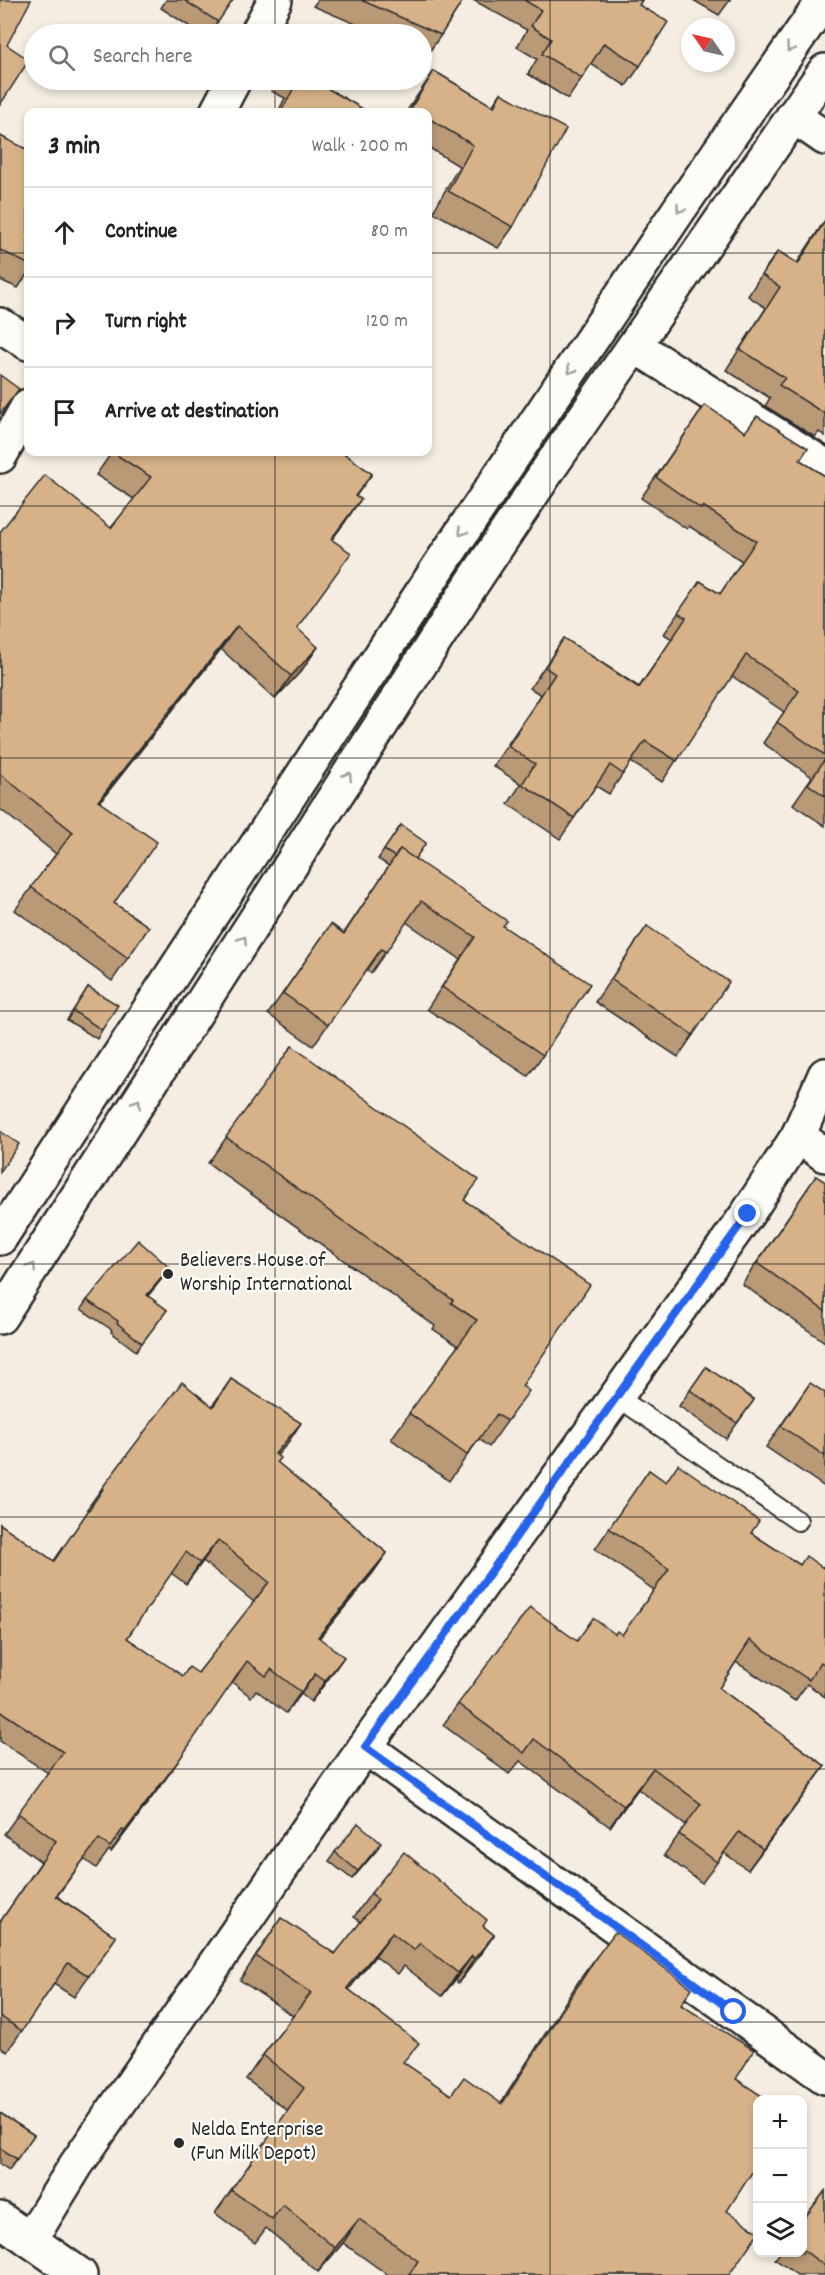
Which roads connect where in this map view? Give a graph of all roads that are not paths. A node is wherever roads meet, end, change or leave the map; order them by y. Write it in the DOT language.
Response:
graph roads {
  1 [pos="275,0"];
  2 [pos="824,0"];
  3 [pos="262,24"];
  4 [pos="825,71"];
  5 [pos="229,90"];
  6 [pos="219,108"];
  7 [pos="794,116"];
  8 [pos="825,138"];
  9 [pos="0,325"];
  10 [pos="24,340"];
  11 [pos="635,346"];
  12 [pos="24,413"];
  13 [pos="0,456"];
  14 [pos="825,466"];
  15 [pos="825,1075"];
  16 [pos="798,1136"];
  17 [pos="825,1155"];
  18 [pos="0,1238"];
  19 [pos="0,1317"];
  20 [pos="616,1396"];
  21 [pos="798,1521"];
  22 [pos="365,1747"];
  23 [pos="825,2077"];
  24 [pos="0,2219"];
  25 [pos="30,2240"];
  26 [pos="80,2275"];
  1 -- 3 [label="street"];
  2 -- 18 [label="street, one-way"];
  4 -- 7 [label="street"];
  5 -- 6 [label="street"];
  7 -- 8 [label="street"];
  7 -- 11 [label="street"];
  9 -- 10 [label="street"];
  11 -- 14 [label="street"];
  19 -- 11 [label="street, one-way"];
  12 -- 13 [label="street"];
  15 -- 16 [label="street"];
  16 -- 17 [label="street"];
  16 -- 20 [label="street"];
  20 -- 21 [label="lane"];
  20 -- 22 [label="street"];
  22 -- 23 [label="street"];
  22 -- 25 [label="street"];
  24 -- 25 [label="street"];
  25 -- 26 [label="street"];
}
